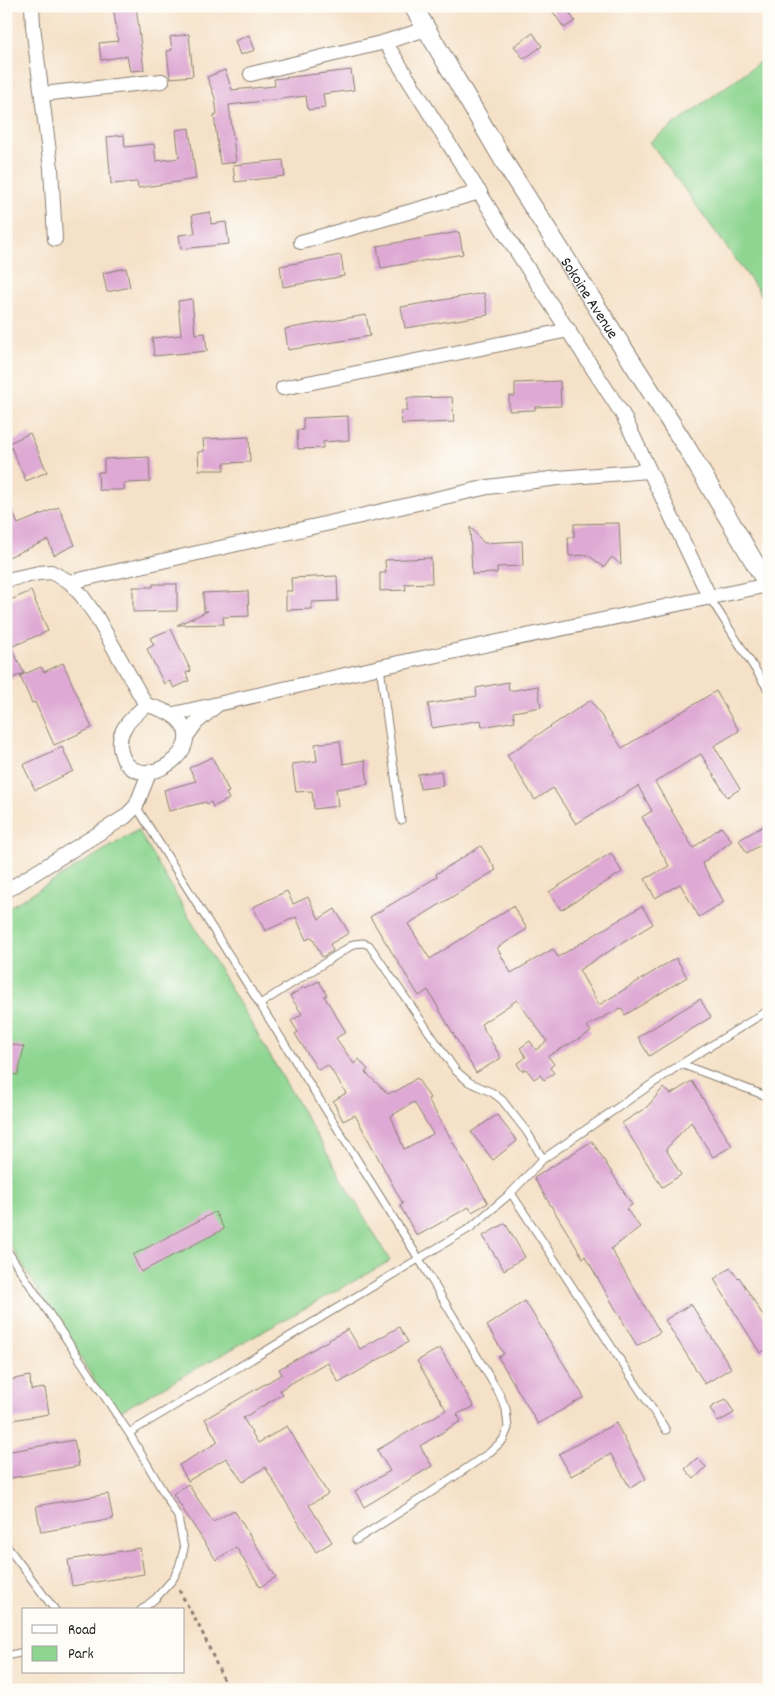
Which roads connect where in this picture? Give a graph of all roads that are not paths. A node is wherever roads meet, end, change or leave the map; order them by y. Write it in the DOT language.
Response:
graph roads {
  1 [pos="32,6"];
  2 [pos="412,6"];
  3 [pos="426,28"];
  4 [pos="386,42"];
  5 [pos="251,74"];
  6 [pos="162,81"];
  7 [pos="42,94"];
  8 [pos="480,192"];
  9 [pos="55,239"];
  10 [pos="301,242"];
  11 [pos="569,330"];
  12 [pos="283,388"];
  13 [pos="649,471"];
  14 [pos="6,580"];
  15 [pos="70,582"];
  16 [pos="768,586"];
  17 [pos="710,598"];
  18 [pos="380,667"];
  19 [pos="769,691"];
  20 [pos="220,703"];
  21 [pos="146,705"];
  22 [pos="174,714"];
  23 [pos="186,736"];
  24 [pos="149,773"];
  25 [pos="136,806"];
  26 [pos="401,820"];
  27 [pos="6,891"];
  28 [pos="260,1004"];
  29 [pos="769,1010"];
  30 [pos="681,1064"];
  31 [pos="769,1097"];
  32 [pos="543,1159"];
  33 [pos="510,1193"];
  34 [pos="6,1249"];
  35 [pos="419,1259"];
  36 [pos="666,1430"];
  37 [pos="129,1433"];
  38 [pos="356,1540"];
  39 [pos="6,1545"];
  40 [pos="53,1608"];
  41 [pos="144,1608"];
  42 [pos="22,1652"];
  43 [pos="6,1656"];
  1 -- 7 [label="street"];
  2 -- 3 [label="street, Sokoine Avenue"];
  3 -- 4 [label="street"];
  3 -- 16 [label="street, Sokoine Avenue"];
  4 -- 5 [label="street"];
  4 -- 8 [label="street"];
  6 -- 7 [label="street"];
  7 -- 9 [label="street"];
  8 -- 10 [label="street"];
  8 -- 11 [label="street"];
  11 -- 12 [label="street"];
  11 -- 13 [label="street"];
  13 -- 15 [label="street"];
  13 -- 17 [label="street"];
  14 -- 15 [label="street"];
  15 -- 21 [label="street"];
  16 -- 17 [label="street"];
  17 -- 18 [label="street"];
  17 -- 19 [label="lane"];
  18 -- 20 [label="street"];
  18 -- 26 [label="lane"];
  20 -- 22 [label="street"];
  20 -- 23 [label="street"];
  21 -- 22 [label="street"];
  21 -- 24 [label="street"];
  22 -- 23 [label="street"];
  23 -- 24 [label="street"];
  24 -- 25 [label="street"];
  25 -- 27 [label="street"];
  25 -- 28 [label="lane"];
  28 -- 32 [label="lane"];
  28 -- 35 [label="lane"];
  29 -- 30 [label="lane"];
  30 -- 31 [label="lane"];
  30 -- 32 [label="lane"];
  32 -- 33 [label="lane"];
  33 -- 35 [label="lane"];
  33 -- 36 [label="lane"];
  34 -- 37 [label="lane"];
  35 -- 37 [label="lane"];
  35 -- 38 [label="lane"];
  37 -- 41 [label="lane"];
  39 -- 40 [label="lane"];
  42 -- 43 [label="lane"];
}
